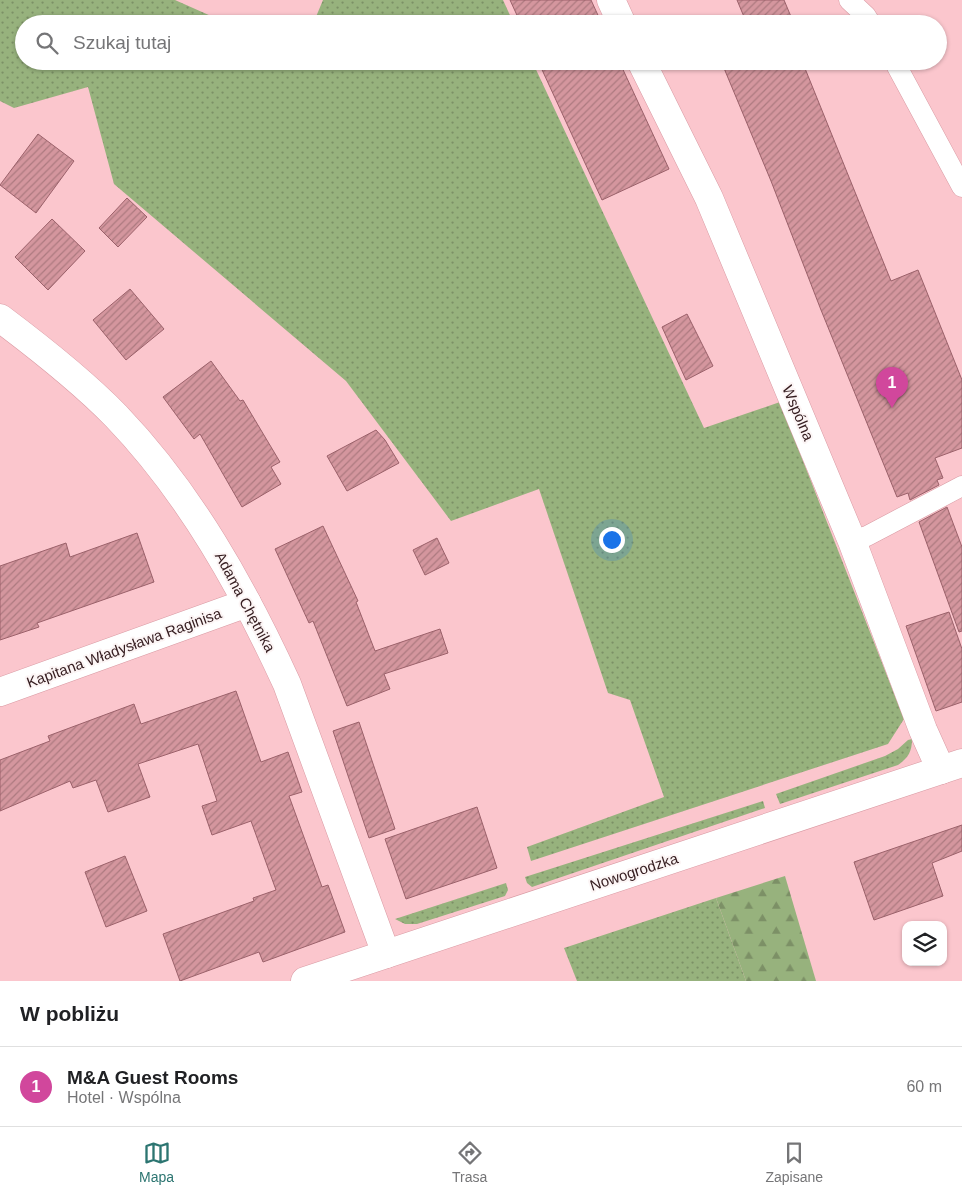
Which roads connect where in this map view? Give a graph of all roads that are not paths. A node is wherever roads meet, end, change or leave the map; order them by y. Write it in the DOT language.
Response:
graph roads {
  1 [pos="611,0"];
  2 [pos="849,0"];
  3 [pos="618,15"];
  4 [pos="865,15"];
  5 [pos="645,70"];
  6 [pos="899,70"];
  7 [pos="962,188"];
  8 [pos="0,318"];
  9 [pos="962,486"];
  10 [pos="852,541"];
  11 [pos="247,604"];
  12 [pos="0,692"];
  13 [pos="952,766"];
  14 [pos="386,954"];
  15 [pos="305,981"];
  1 -- 3 [label="street"];
  2 -- 4 [label="lane"];
  5 -- 10 [label="street, Wspólna"];
  6 -- 7 [label="lane"];
  8 -- 11 [label="street, Adama Chętnika"];
  9 -- 10 [label="lane"];
  10 -- 13 [label="street, Wspólna"];
  11 -- 12 [label="street, Kapitana Władysława Raginisa"];
  11 -- 14 [label="street, Adama Chętnika"];
  13 -- 14 [label="street, Nowogrodzka"];
  14 -- 15 [label="street, Nowogrodzka"];
}
